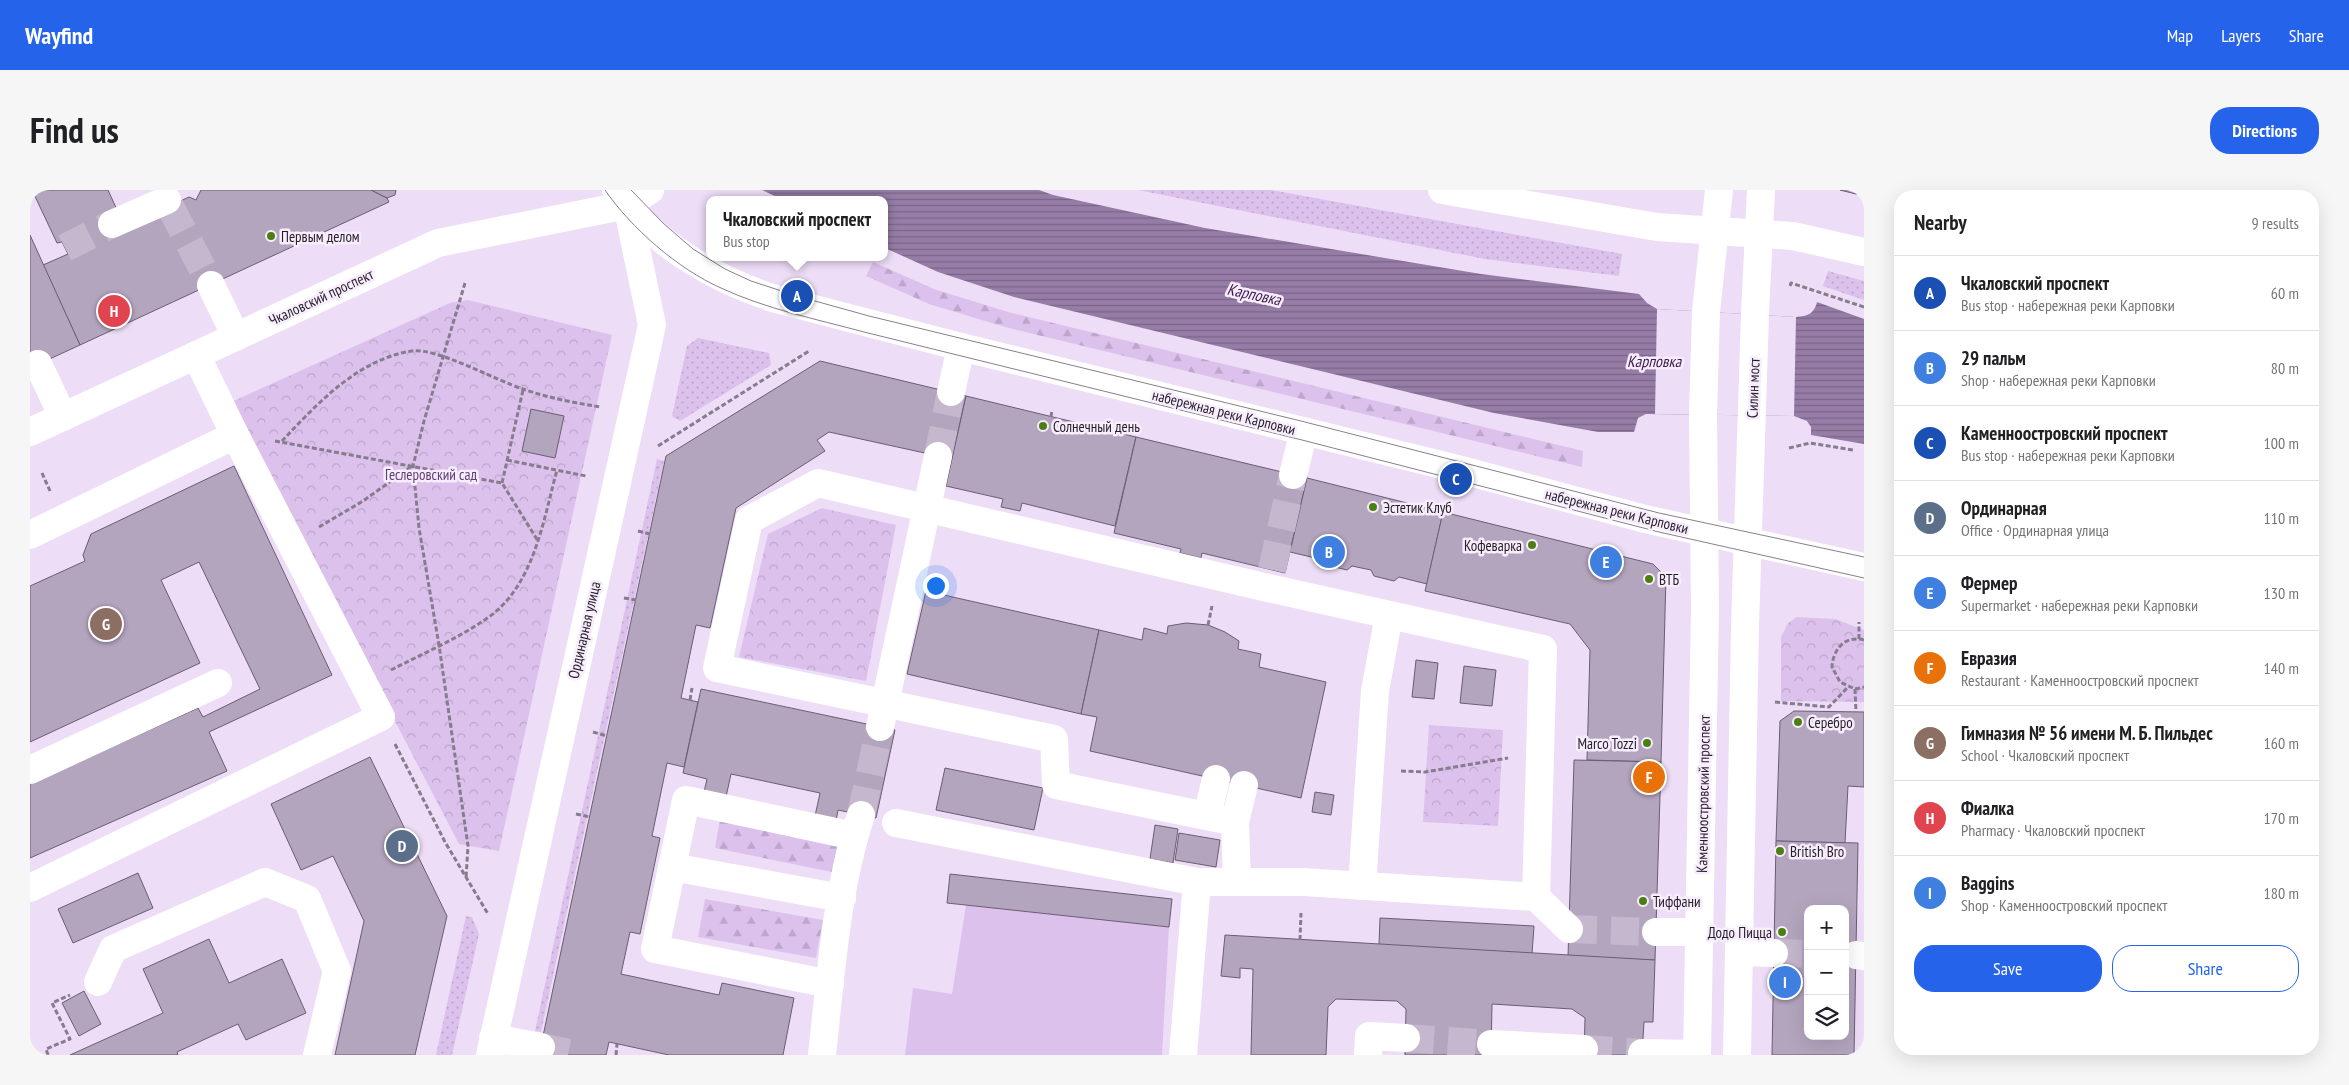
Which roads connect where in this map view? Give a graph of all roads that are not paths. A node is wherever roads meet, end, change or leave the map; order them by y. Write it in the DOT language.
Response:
graph roads {
  1 [pos="650,190"];
  2 [pos="1442,190"];
  3 [pos="1719,190"];
  4 [pos="1761,190"];
  5 [pos="1489,194"];
  6 [pos="626,195"];
  7 [pos="167,198"];
  8 [pos="112,224"];
  9 [pos="1714,231"];
  10 [pos="1758,234"];
  11 [pos="1864,252"];
  12 [pos="211,285"];
  13 [pos="236,336"];
  14 [pos="961,347"];
  15 [pos="196,355"];
  16 [pos="38,364"];
  17 [pos="951,392"];
  18 [pos="63,417"];
  19 [pos="1304,431"];
  20 [pos="30,432"];
  21 [pos="234,435"];
  22 [pos="938,456"];
  23 [pos="1294,475"];
  24 [pos="927,507"];
  25 [pos="1705,533"];
  26 [pos="30,535"];
  27 [pos="1748,542"];
  28 [pos="1864,567"];
  29 [pos="1389,616"];
  30 [pos="218,683"];
  31 [pos="883,715"];
  32 [pos="30,770"];
  33 [pos="1216,779"];
  34 [pos="1244,785"];
  35 [pos="1207,816"];
  36 [pos="1235,822"];
  37 [pos="896,823"];
  38 [pos="672,867"];
  39 [pos="1197,882"];
  40 [pos="1237,882"];
  41 [pos="1362,886"];
  42 [pos="30,888"];
  43 [pos="1536,897"];
  44 [pos="842,898"];
  45 [pos="1569,929"];
  46 [pos="1656,932"];
  47 [pos="1700,932"];
  48 [pos="1739,952"];
  49 [pos="1774,953"];
  50 [pos="98,982"];
  51 [pos="830,984"];
  52 [pos="1406,1038"];
  53 [pos="1491,1044"];
  54 [pos="492,1047"];
  55 [pos="541,1048"];
  56 [pos="1584,1049"];
  57 [pos="1642,1053"];
  58 [pos="1697,1054"];
  59 [pos="317,1055"];
  60 [pos="822,1055"];
  61 [pos="1183,1055"];
  62 [pos="1368,1055"];
  63 [pos="1737,1055"];
  1 -- 6 [label="street"];
  2 -- 5 [label="street"];
  3 -- 9 [label="street"];
  4 -- 10 [label="street"];
  5 -- 9 [label="street"];
  6 -- 13 [label="street, Чкаловский проспект"];
  6 -- 14 [label="street, набережная реки Карповки"];
  6 -- 54 [label="street, Ординарная улица"];
  7 -- 8 [label="street"];
  9 -- 10 [label="street"];
  9 -- 25 [label="street"];
  10 -- 11 [label="street"];
  10 -- 27 [label="street, Силин мост"];
  12 -- 13 [label="street"];
  13 -- 15 [label="street, Чкаловский проспект"];
  14 -- 17 [label="street"];
  14 -- 19 [label="street, набережная реки Карповки"];
  15 -- 18 [label="street, Чкаловский проспект"];
  15 -- 21 [label="street"];
  16 -- 18 [label="street"];
  18 -- 20 [label="street, Чкаловский проспект"];
  19 -- 23 [label="street"];
  19 -- 25 [label="street, набережная реки Карповки"];
  21 -- 26 [label="street"];
  21 -- 42 [label="street"];
  22 -- 24 [label="street"];
  24 -- 29 [label="street"];
  24 -- 31 [label="street"];
  24 -- 31 [label="street"];
  25 -- 27 [label="street, набережная реки Карповки"];
  25 -- 47 [label="street, Каменноостровский проспект"];
  27 -- 28 [label="street, набережная реки Карповки"];
  27 -- 48 [label="street"];
  29 -- 41 [label="street"];
  29 -- 43 [label="street"];
  30 -- 32 [label="street"];
  31 -- 35 [label="street"];
  33 -- 35 [label="street"];
  34 -- 36 [label="street"];
  35 -- 36 [label="street"];
  36 -- 40 [label="street"];
  37 -- 39 [label="street"];
  38 -- 44 [label="street"];
  38 -- 44 [label="street"];
  38 -- 51 [label="street"];
  39 -- 40 [label="street"];
  39 -- 61 [label="street"];
  40 -- 41 [label="street"];
  41 -- 43 [label="street"];
  43 -- 45 [label="street"];
  44 -- 51 [label="street"];
  46 -- 47 [label="street"];
  47 -- 58 [label="street, Каменноостровский проспект"];
  48 -- 49 [label="street"];
  48 -- 63 [label="street"];
  50 -- 59 [label="street"];
  51 -- 60 [label="street"];
  52 -- 62 [label="street"];
  53 -- 56 [label="street"];
  54 -- 55 [label="street"];
  57 -- 58 [label="street"];
}
